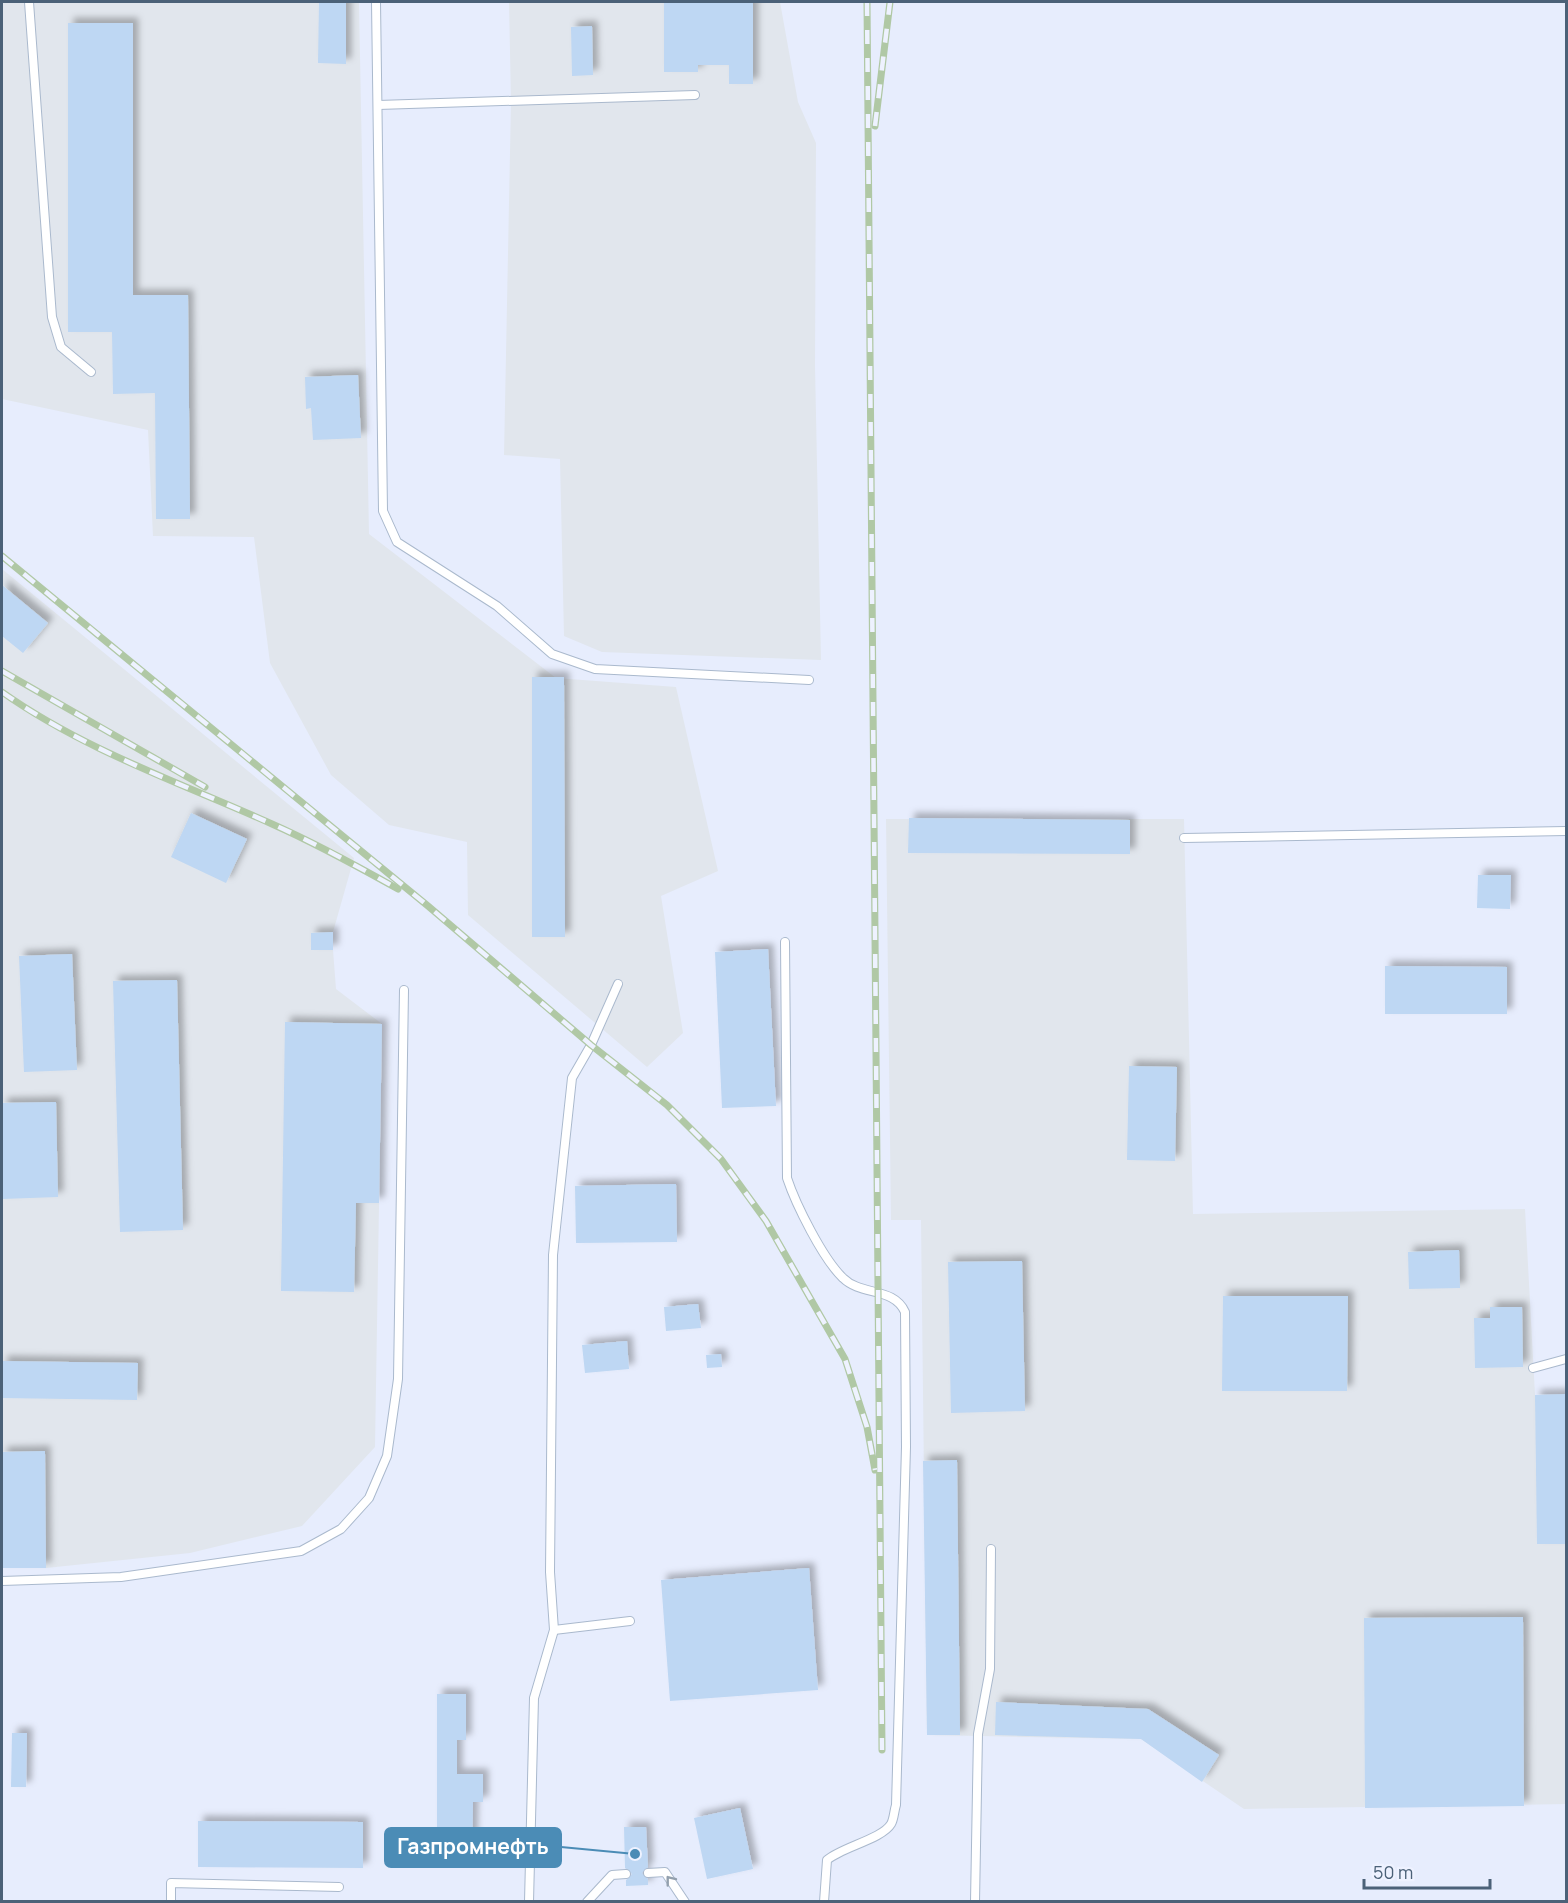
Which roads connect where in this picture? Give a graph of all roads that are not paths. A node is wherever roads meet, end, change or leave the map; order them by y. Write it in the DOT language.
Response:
graph roads {
  1 [pos="28,2"];
  2 [pos="376,2"];
  3 [pos="695,95"];
  4 [pos="378,105"];
  5 [pos="91,372"];
  6 [pos="809,680"];
  7 [pos="1566,831"];
  8 [pos="1184,838"];
  9 [pos="785,942"];
  10 [pos="618,984"];
  11 [pos="404,990"];
  12 [pos="1566,1359"];
  13 [pos="1533,1368"];
  14 [pos="991,1549"];
  15 [pos="2,1581"];
  16 [pos="630,1621"];
  17 [pos="554,1630"];
  18 [pos="648,1873"];
  19 [pos="626,1874"];
  20 [pos="339,1887"];
  21 [pos="171,1902"];
  22 [pos="529,1902"];
  23 [pos="587,1902"];
  24 [pos="685,1902"];
  25 [pos="824,1902"];
  26 [pos="975,1902"];
  1 -- 5 [label="lane"];
  2 -- 4 [label="lane"];
  3 -- 4 [label="lane"];
  4 -- 6 [label="lane"];
  7 -- 8 [label="lane"];
  9 -- 25 [label="lane"];
  10 -- 17 [label="lane"];
  11 -- 15 [label="lane"];
  12 -- 13 [label="lane"];
  14 -- 26 [label="lane"];
  16 -- 17 [label="lane"];
  17 -- 22 [label="lane"];
  24 -- 18 [label="lane, one-way"];
  19 -- 23 [label="lane"];
  20 -- 21 [label="lane"];
}
